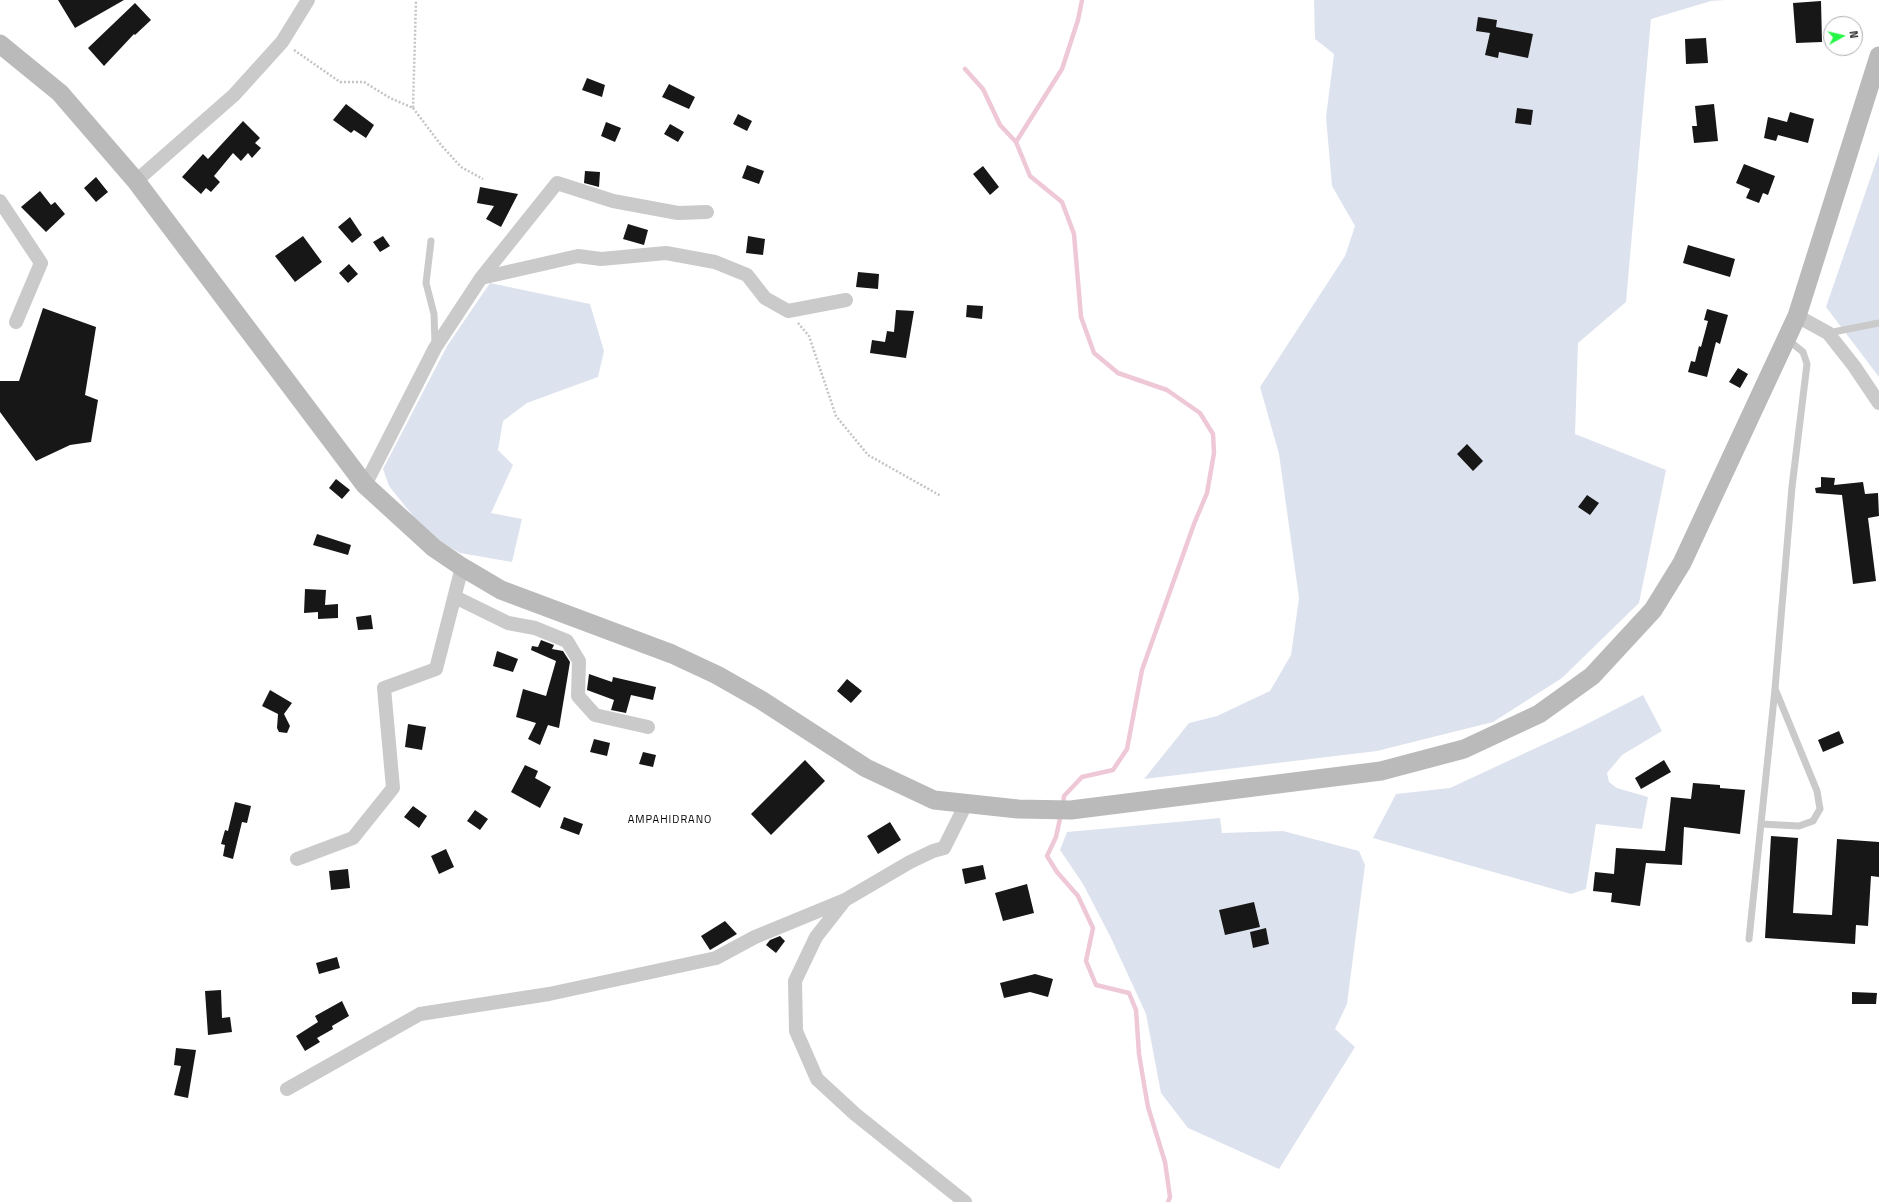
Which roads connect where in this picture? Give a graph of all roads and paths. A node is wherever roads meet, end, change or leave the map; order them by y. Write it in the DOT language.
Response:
graph roads {
  1 [pos="308,0"];
  2 [pos="416,0"];
  3 [pos="282,42"];
  4 [pos="0,44"];
  5 [pos="1879,56"];
  6 [pos="413,108"];
  7 [pos="483,179"];
  8 [pos="136,181"];
  9 [pos="0,201"];
  10 [pos="707,212"];
  11 [pos="431,241"];
  12 [pos="481,278"];
  13 [pos="846,300"];
  14 [pos="788,311"];
  15 [pos="1797,316"];
  16 [pos="16,322"];
  17 [pos="1879,323"];
  18 [pos="1828,333"];
  19 [pos="1786,339"];
  20 [pos="435,348"];
  21 [pos="1879,403"];
  22 [pos="365,484"];
  23 [pos="941,496"];
  24 [pos="462,567"];
  25 [pos="455,596"];
  26 [pos="1775,689"];
  27 [pos="648,727"];
  28 [pos="966,804"];
  29 [pos="1761,824"];
  30 [pos="297,859"];
  31 [pos="845,900"];
  32 [pos="1749,939"];
  33 [pos="287,1089"];
  34 [pos="965,1202"];
  1 -- 3 [label="street"];
  2 -- 6 [label="path"];
  3 -- 6 [label="path"];
  3 -- 8 [label="street"];
  4 -- 8 [label="street"];
  5 -- 15 [label="street"];
  6 -- 7 [label="path"];
  8 -- 22 [label="street"];
  9 -- 16 [label="street"];
  10 -- 12 [label="street"];
  11 -- 20 [label="lane"];
  12 -- 14 [label="street"];
  12 -- 20 [label="street"];
  13 -- 14 [label="street"];
  14 -- 23 [label="path"];
  15 -- 18 [label="street"];
  15 -- 19 [label="street"];
  17 -- 18 [label="lane"];
  18 -- 21 [label="street"];
  19 -- 26 [label="lane"];
  19 -- 28 [label="street"];
  20 -- 22 [label="street"];
  22 -- 24 [label="street"];
  24 -- 25 [label="street"];
  24 -- 28 [label="street"];
  25 -- 27 [label="street"];
  25 -- 30 [label="street"];
  26 -- 29 [label="lane"];
  26 -- 29 [label="lane"];
  28 -- 31 [label="street"];
  29 -- 32 [label="lane"];
  31 -- 33 [label="street"];
  31 -- 34 [label="street"];
}
